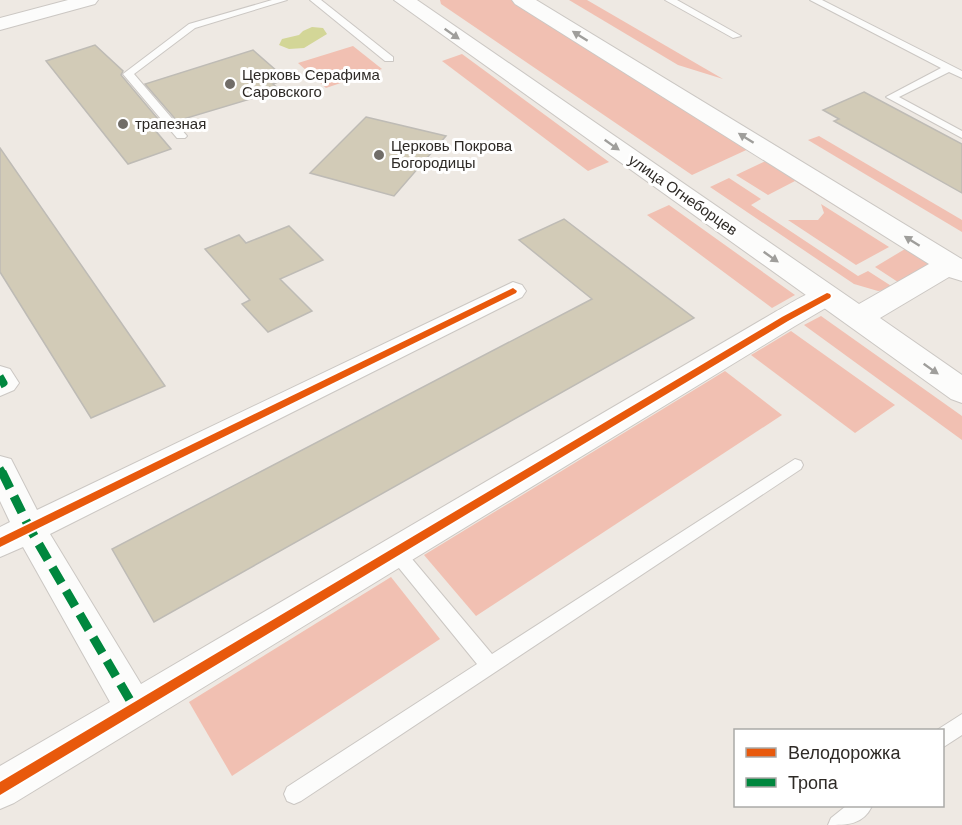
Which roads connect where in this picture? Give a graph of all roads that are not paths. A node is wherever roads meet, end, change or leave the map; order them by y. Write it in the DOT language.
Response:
graph roads {
  1 [pos="89,0"];
  2 [pos="282,0"];
  3 [pos="315,0"];
  4 [pos="404,0"];
  5 [pos="522,0"];
  6 [pos="670,0"];
  7 [pos="815,0"];
  8 [pos="0,24"];
  9 [pos="736,36"];
  10 [pos="388,58"];
  11 [pos="948,69"];
  12 [pos="962,75"];
  13 [pos="962,135"];
  14 [pos="181,136"];
  15 [pos="956,268"];
  16 [pos="513,291"];
  17 [pos="827,296"];
  18 [pos="858,318"];
  19 [pos="0,376"];
  20 [pos="0,385"];
  21 [pos="962,391"];
  22 [pos="795,465"];
  23 [pos="0,468"];
  24 [pos="15,536"];
  25 [pos="396,552"];
  26 [pos="490,666"];
  27 [pos="135,709"];
  28 [pos="962,723"];
  29 [pos="944,737"];
  30 [pos="0,789"];
  31 [pos="294,794"];
  32 [pos="861,807"];
  33 [pos="838,825"];
  1 -- 8 [label="street"];
  2 -- 14 [label="lane"];
  3 -- 10 [label="lane"];
  4 -- 17 [label="main road, улица Огнеборцев, one-way"];
  15 -- 5 [label="main road, one-way"];
  6 -- 9 [label="lane"];
  7 -- 11 [label="lane"];
  11 -- 12 [label="lane"];
  11 -- 13 [label="lane"];
  15 -- 18 [label="main road"];
  16 -- 24 [label="street"];
  17 -- 18 [label="main road, улица Огнеборцев"];
  17 -- 25 [label="street"];
  18 -- 21 [label="main road, улица Огнеборцев, one-way"];
  19 -- 20 [label="street"];
  22 -- 26 [label="lane"];
  23 -- 24 [label="street"];
  24 -- 27 [label="street"];
  25 -- 26 [label="lane"];
  25 -- 27 [label="street"];
  26 -- 31 [label="lane"];
  27 -- 30 [label="street"];
  28 -- 29 [label="lane"];
  32 -- 33 [label="lane"];
}
